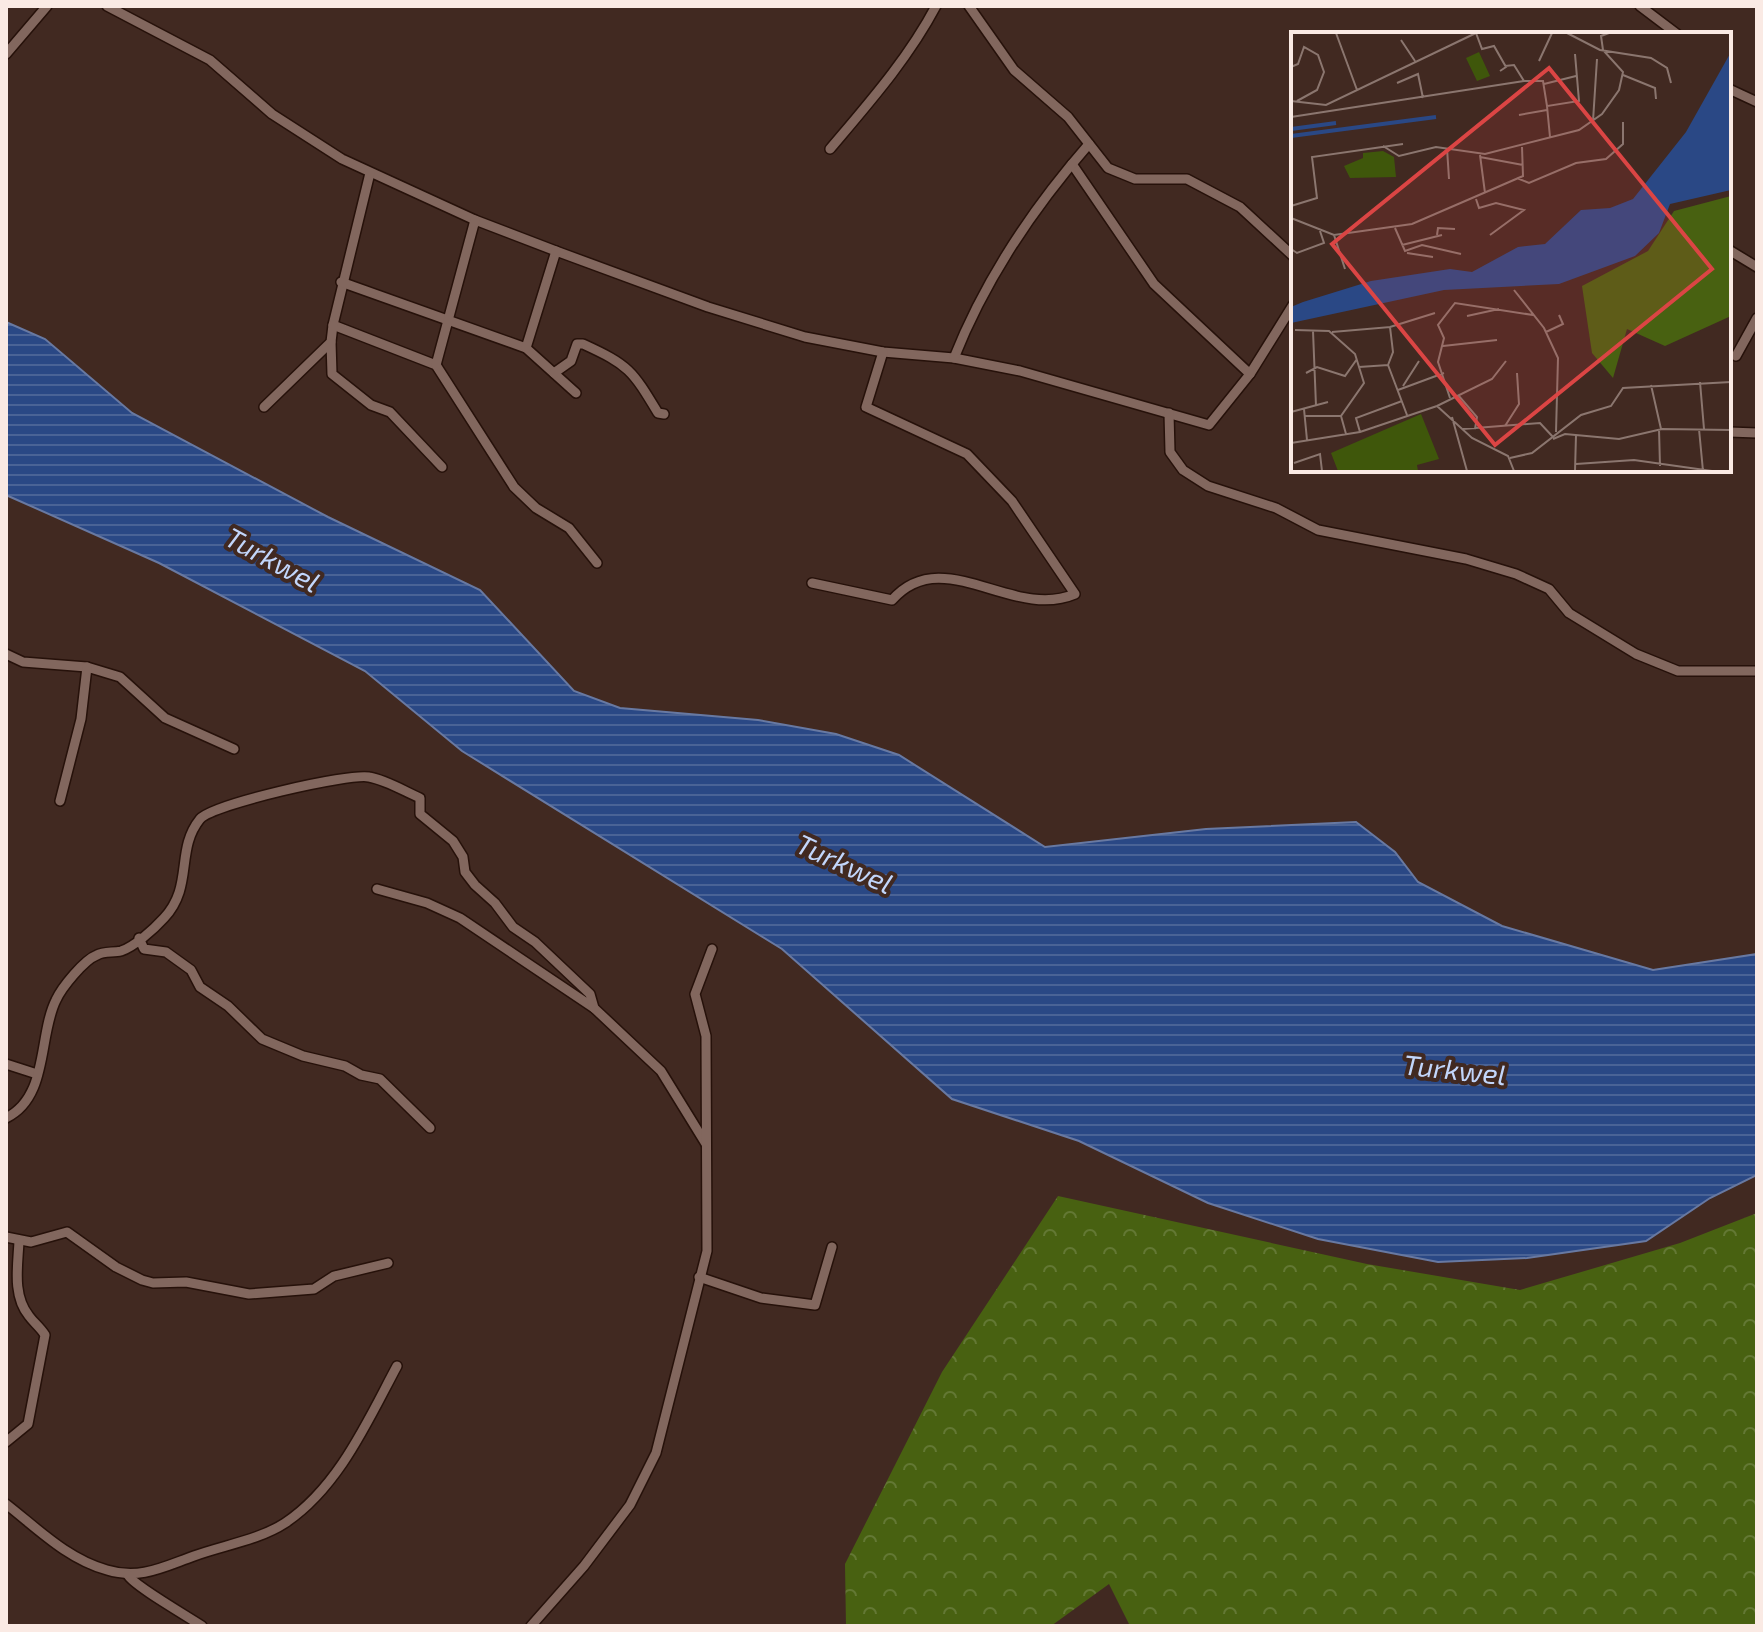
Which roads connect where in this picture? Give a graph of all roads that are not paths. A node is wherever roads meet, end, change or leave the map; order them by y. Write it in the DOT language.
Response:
graph roads {
  1 [pos="47,6"];
  2 [pos="107,6"];
  3 [pos="936,6"];
  4 [pos="969,6"];
  5 [pos="1640,6"];
  6 [pos="1674,32"];
  7 [pos="6,54"];
  8 [pos="1731,90"];
  9 [pos="1757,102"];
  10 [pos="1089,144"];
  11 [pos="830,149"];
  12 [pos="1072,164"];
  13 [pos="370,173"];
  14 [pos="475,220"];
  15 [pos="556,251"];
  16 [pos="1731,251"];
  17 [pos="1291,254"];
  18 [pos="1757,267"];
  19 [pos="341,282"];
  20 [pos="1291,308"];
  21 [pos="1757,318"];
  22 [pos="446,321"];
  23 [pos="333,325"];
  24 [pos="331,342"];
  25 [pos="526,348"];
  26 [pos="883,352"];
  27 [pos="1736,356"];
  28 [pos="954,358"];
  29 [pos="436,365"];
  30 [pos="554,373"];
  31 [pos="1250,374"];
  32 [pos="576,393"];
  33 [pos="264,407"];
  34 [pos="1169,413"];
  35 [pos="664,414"];
  36 [pos="1731,432"];
  37 [pos="1757,433"];
  38 [pos="442,467"];
  39 [pos="597,563"];
  40 [pos="812,583"];
  41 [pos="6,654"];
  42 [pos="87,667"];
  43 [pos="1757,671"];
  44 [pos="234,749"];
  45 [pos="60,801"];
  46 [pos="377,889"];
  47 [pos="139,938"];
  48 [pos="712,949"];
  49 [pos="594,1008"];
  50 [pos="6,1064"];
  51 [pos="37,1074"];
  52 [pos="6,1118"];
  53 [pos="430,1128"];
  54 [pos="706,1144"];
  55 [pos="6,1237"];
  56 [pos="19,1241"];
  57 [pos="832,1247"];
  58 [pos="388,1263"];
  59 [pos="699,1277"];
  60 [pos="397,1366"];
  61 [pos="6,1442"];
  62 [pos="6,1504"];
  63 [pos="128,1575"];
  64 [pos="202,1626"];
  65 [pos="531,1626"];
  1 -- 7 [label="street"];
  2 -- 13 [label="street"];
  3 -- 11 [label="street"];
  4 -- 10 [label="street"];
  5 -- 6 [label="street"];
  8 -- 9 [label="street"];
  10 -- 12 [label="street"];
  10 -- 17 [label="street"];
  12 -- 28 [label="street"];
  12 -- 31 [label="street"];
  13 -- 14 [label="street"];
  13 -- 19 [label="street"];
  14 -- 15 [label="street"];
  14 -- 22 [label="street"];
  15 -- 25 [label="street"];
  15 -- 26 [label="street"];
  16 -- 18 [label="street"];
  19 -- 22 [label="street"];
  19 -- 23 [label="street"];
  20 -- 31 [label="street"];
  21 -- 27 [label="street"];
  22 -- 25 [label="street"];
  22 -- 29 [label="street"];
  23 -- 24 [label="street"];
  23 -- 29 [label="street"];
  24 -- 33 [label="street"];
  24 -- 38 [label="street"];
  25 -- 30 [label="street"];
  26 -- 28 [label="street"];
  26 -- 40 [label="street"];
  28 -- 34 [label="street"];
  29 -- 39 [label="street"];
  30 -- 32 [label="street"];
  30 -- 35 [label="street"];
  31 -- 34 [label="street"];
  34 -- 43 [label="street"];
  36 -- 37 [label="street"];
  41 -- 42 [label="street"];
  42 -- 44 [label="street"];
  42 -- 45 [label="street"];
  46 -- 49 [label="street"];
  47 -- 49 [label="street"];
  47 -- 51 [label="street"];
  47 -- 53 [label="street"];
  48 -- 54 [label="street"];
  49 -- 54 [label="street"];
  50 -- 51 [label="street"];
  51 -- 52 [label="street"];
  54 -- 59 [label="street"];
  55 -- 56 [label="street"];
  56 -- 58 [label="street"];
  56 -- 61 [label="street"];
  57 -- 59 [label="street"];
  59 -- 65 [label="street"];
  60 -- 63 [label="street"];
  62 -- 63 [label="street"];
  63 -- 64 [label="street"];
}
